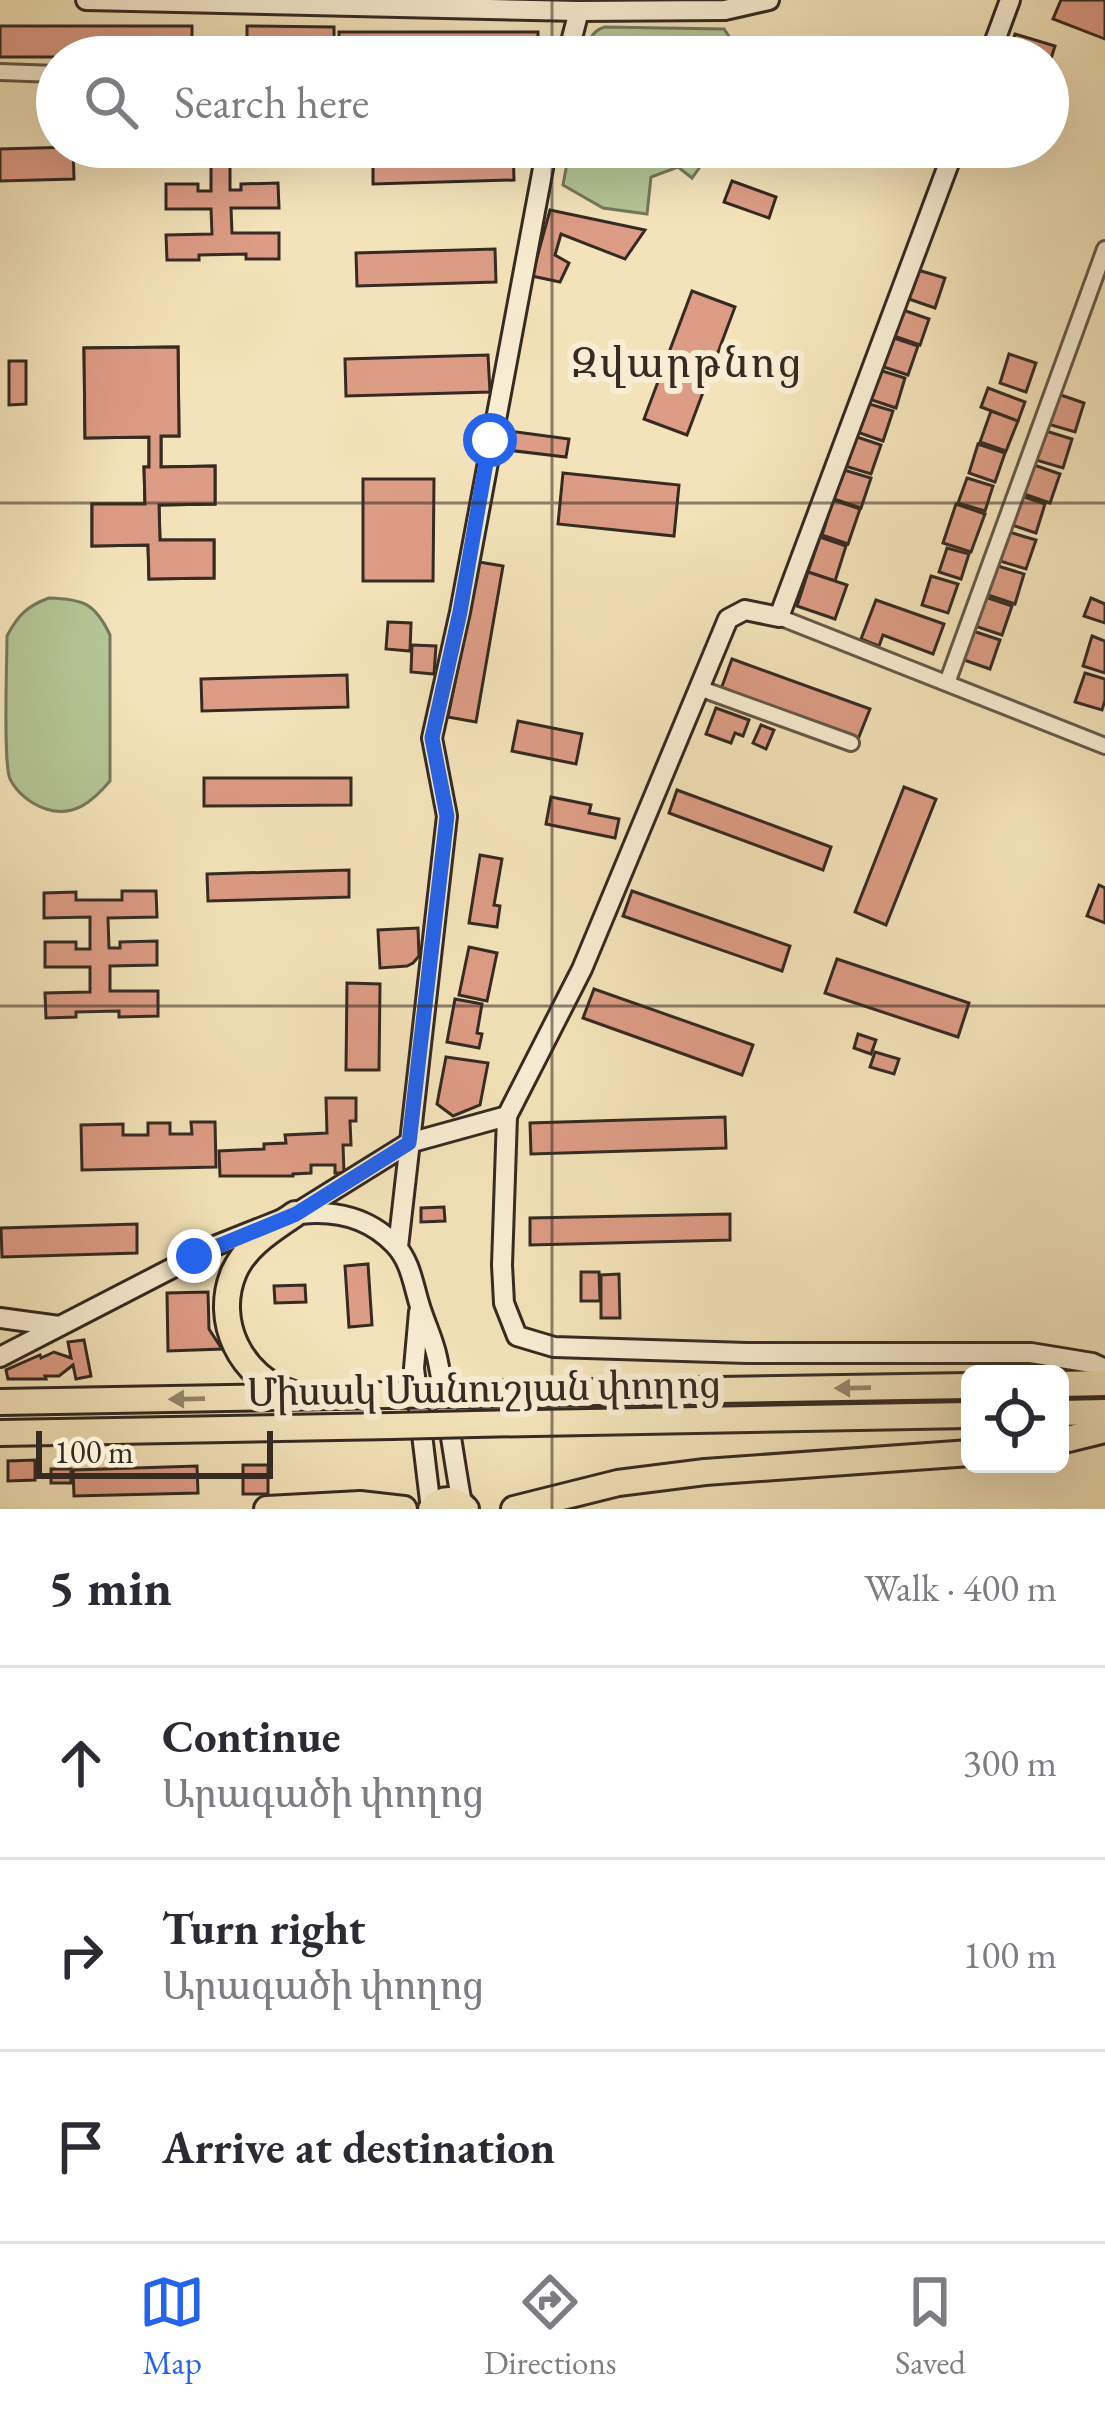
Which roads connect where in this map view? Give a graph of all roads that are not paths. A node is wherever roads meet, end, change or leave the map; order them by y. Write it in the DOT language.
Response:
graph roads {
  1 [pos="86,0"];
  2 [pos="769,0"];
  3 [pos="1010,0"];
  4 [pos="579,10"];
  5 [pos="573,36"];
  6 [pos="997,36"];
  7 [pos="0,72"];
  8 [pos="36,73"];
  9 [pos="543,168"];
  10 [pos="947,168"];
  11 [pos="1105,249"];
  12 [pos="779,617"];
  13 [pos="947,683"];
  14 [pos="699,688"];
  15 [pos="851,743"];
  16 [pos="1105,746"];
  17 [pos="507,1116"];
  18 [pos="409,1143"];
  19 [pos="296,1214"];
  20 [pos="398,1247"];
  21 [pos="420,1307"];
  22 [pos="0,1318"];
  23 [pos="59,1326"];
  24 [pos="0,1358"];
  25 [pos="1105,1369"];
  26 [pos="1105,1383"];
  27 [pos="1069,1384"];
  28 [pos="961,1386"];
  29 [pos="305,1397"];
  30 [pos="0,1402"];
  31 [pos="1105,1412"];
  32 [pos="1069,1413"];
  33 [pos="961,1415"];
  34 [pos="1105,1430"];
  35 [pos="0,1433"];
  36 [pos="1069,1440"];
  37 [pos="961,1454"];
  38 [pos="464,1506"];
  39 [pos="267,1509"];
  40 [pos="404,1509"];
  41 [pos="431,1509"];
  42 [pos="514,1509"];
  1 -- 4 [label="street"];
  2 -- 4 [label="street"];
  3 -- 6 [label="street"];
  4 -- 5 [label="street"];
  7 -- 8 [label="street"];
  9 -- 18 [label="street"];
  10 -- 12 [label="street"];
  11 -- 13 [label="street"];
  12 -- 13 [label="street"];
  12 -- 14 [label="street"];
  13 -- 16 [label="street"];
  14 -- 15 [label="street"];
  14 -- 17 [label="street"];
  17 -- 18 [label="street"];
  17 -- 25 [label="street"];
  18 -- 19 [label="street"];
  18 -- 20 [label="street"];
  19 -- 20 [label="street"];
  19 -- 23 [label="street"];
  19 -- 29 [label="highway"];
  20 -- 21 [label="street"];
  21 -- 38 [label="street"];
  21 -- 41 [label="street"];
  22 -- 23 [label="street"];
  23 -- 24 [label="street"];
  26 -- 27 [label="highway"];
  28 -- 29 [label="highway, Միսակ Մանուշյան փողոց, one-way, bridge"];
  29 -- 30 [label="highway, Միսակ Մանուշյան փողոց, one-way"];
  31 -- 32 [label="highway"];
  33 -- 35 [label="highway, Միսակ Մանուշյան փողոց, bridge"];
  34 -- 36 [label="highway"];
  37 -- 42 [label="highway"];
  38 -- 41 [label="highway"];
  39 -- 40 [label="highway"];
}
